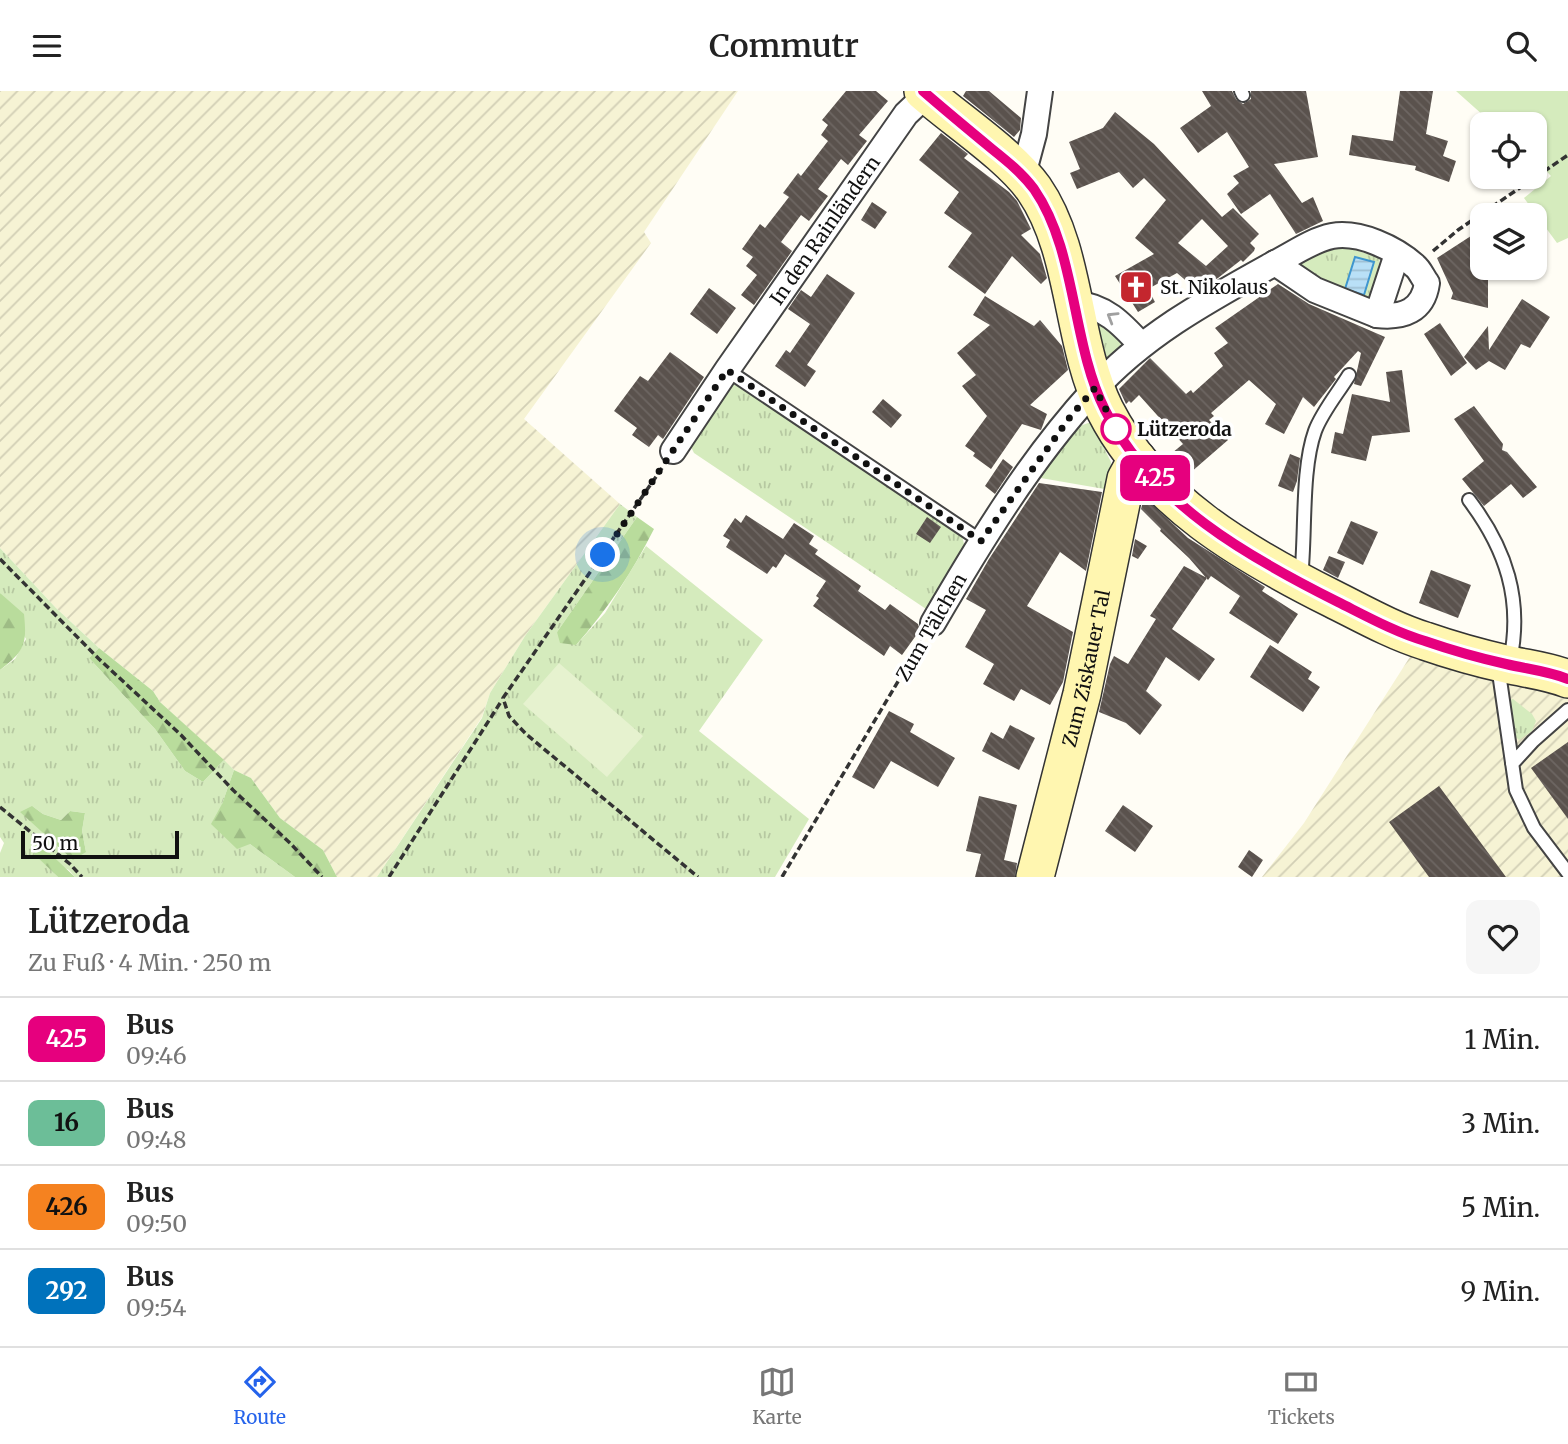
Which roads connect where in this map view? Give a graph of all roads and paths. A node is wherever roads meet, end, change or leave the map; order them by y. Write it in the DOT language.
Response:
graph roads {
  1 [pos="1040,91"];
  2 [pos="927,92"];
  3 [pos="1568,155"];
  4 [pos="1023,174"];
  5 [pos="1407,260"];
  6 [pos="1275,263"];
  7 [pos="1074,303"];
  8 [pos="1377,315"];
  9 [pos="1141,345"];
  10 [pos="727,370"];
  11 [pos="1349,375"];
  12 [pos="1095,388"];
  13 [pos="673,451"];
  14 [pos="1137,460"];
  15 [pos="1469,500"];
  16 [pos="981,541"];
  17 [pos="0,559"];
  18 [pos="1300,583"];
  19 [pos="933,622"];
  20 [pos="1504,664"];
  21 [pos="503,698"];
  22 [pos="1568,704"];
  23 [pos="1512,764"];
  24 [pos="0,807"];
  25 [pos="1568,873"];
  26 [pos="82,877"];
  27 [pos="322,877"];
  28 [pos="389,877"];
  29 [pos="698,877"];
  30 [pos="782,877"];
  31 [pos="1035,877"];
  1 -- 4 [label="street"];
  2 -- 4 [label="street"];
  2 -- 10 [label="street, In den Rainländern"];
  3 -- 5 [label="path"];
  4 -- 7 [label="street"];
  5 -- 6 [label="street, Zum Tälchen"];
  5 -- 8 [label="street"];
  5 -- 8 [label="street"];
  6 -- 8 [label="street"];
  6 -- 9 [label="street, Zum Tälchen"];
  9 -- 7 [label="street, one-way"];
  7 -- 12 [label="street"];
  9 -- 12 [label="street, Zum Tälchen"];
  10 -- 13 [label="street, In den Rainländern"];
  10 -- 16 [label="lane"];
  11 -- 18 [label="lane"];
  12 -- 14 [label="street"];
  12 -- 16 [label="street, Zum Tälchen"];
  13 -- 21 [label="path"];
  14 -- 18 [label="street"];
  14 -- 31 [label="street, Zum Ziskauer Tal"];
  15 -- 20 [label="lane"];
  16 -- 19 [label="street, Zum Tälchen"];
  17 -- 27 [label="path"];
  18 -- 20 [label="street"];
  19 -- 30 [label="path, Zum Tälchen"];
  20 -- 22 [label="street"];
  20 -- 23 [label="lane"];
  21 -- 28 [label="path"];
  21 -- 29 [label="path"];
  22 -- 23 [label="lane"];
  23 -- 25 [label="lane"];
  24 -- 26 [label="path"];
}
